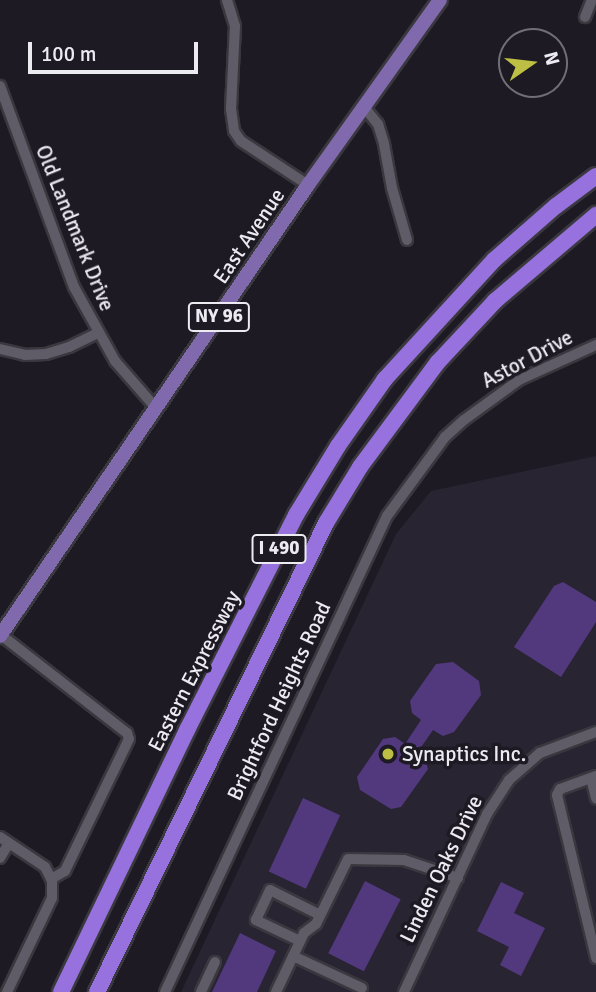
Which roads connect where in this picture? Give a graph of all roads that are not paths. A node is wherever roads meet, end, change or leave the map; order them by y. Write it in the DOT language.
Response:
graph roads {
  1 [pos="227,0"];
  2 [pos="440,0"];
  3 [pos="592,0"];
  4 [pos="585,17"];
  5 [pos="0,86"];
  6 [pos="364,107"];
  7 [pos="596,176"];
  8 [pos="308,185"];
  9 [pos="596,215"];
  10 [pos="407,240"];
  11 [pos="98,333"];
  12 [pos="596,345"];
  13 [pos="0,349"];
  14 [pos="156,408"];
  15 [pos="445,437"];
  16 [pos="1,636"];
  17 [pos="596,732"];
  18 [pos="594,777"];
  19 [pos="596,797"];
  20 [pos="4,840"];
  21 [pos="0,858"];
  22 [pos="458,878"];
  23 [pos="51,879"];
  24 [pos="320,915"];
  25 [pos="300,941"];
  26 [pos="293,956"];
  27 [pos="596,958"];
  28 [pos="215,962"];
  29 [pos="362,988"];
  30 [pos="7,992"];
  31 [pos="61,992"];
  32 [pos="97,992"];
  33 [pos="165,992"];
  34 [pos="201,992"];
  35 [pos="276,992"];
  36 [pos="404,992"];
  1 -- 8 [label="street"];
  2 -- 6 [label="main road, East Avenue / NY 96"];
  3 -- 4 [label="street"];
  5 -- 11 [label="street, Old Landmark Drive"];
  6 -- 8 [label="main road, East Avenue / NY 96"];
  6 -- 10 [label="street"];
  7 -- 31 [label="highway, Eastern Expressway / I 490"];
  8 -- 14 [label="main road, East Avenue / NY 96"];
  9 -- 32 [label="highway, I 490"];
  11 -- 13 [label="street"];
  11 -- 14 [label="street, Old Landmark Drive"];
  12 -- 15 [label="street, Astor Drive"];
  14 -- 16 [label="main road, East Avenue / NY 96"];
  15 -- 33 [label="street, Brightford Heights Road"];
  16 -- 23 [label="street"];
  17 -- 22 [label="street, Linden Oaks Drive"];
  18 -- 19 [label="street"];
  18 -- 27 [label="street"];
  20 -- 21 [label="street"];
  20 -- 23 [label="street"];
  22 -- 24 [label="street"];
  22 -- 36 [label="street, Linden Oaks Drive"];
  23 -- 30 [label="street"];
  24 -- 25 [label="street"];
  24 -- 25 [label="street"];
  25 -- 26 [label="street"];
  26 -- 29 [label="street"];
  26 -- 35 [label="street"];
  28 -- 34 [label="street"];
}
